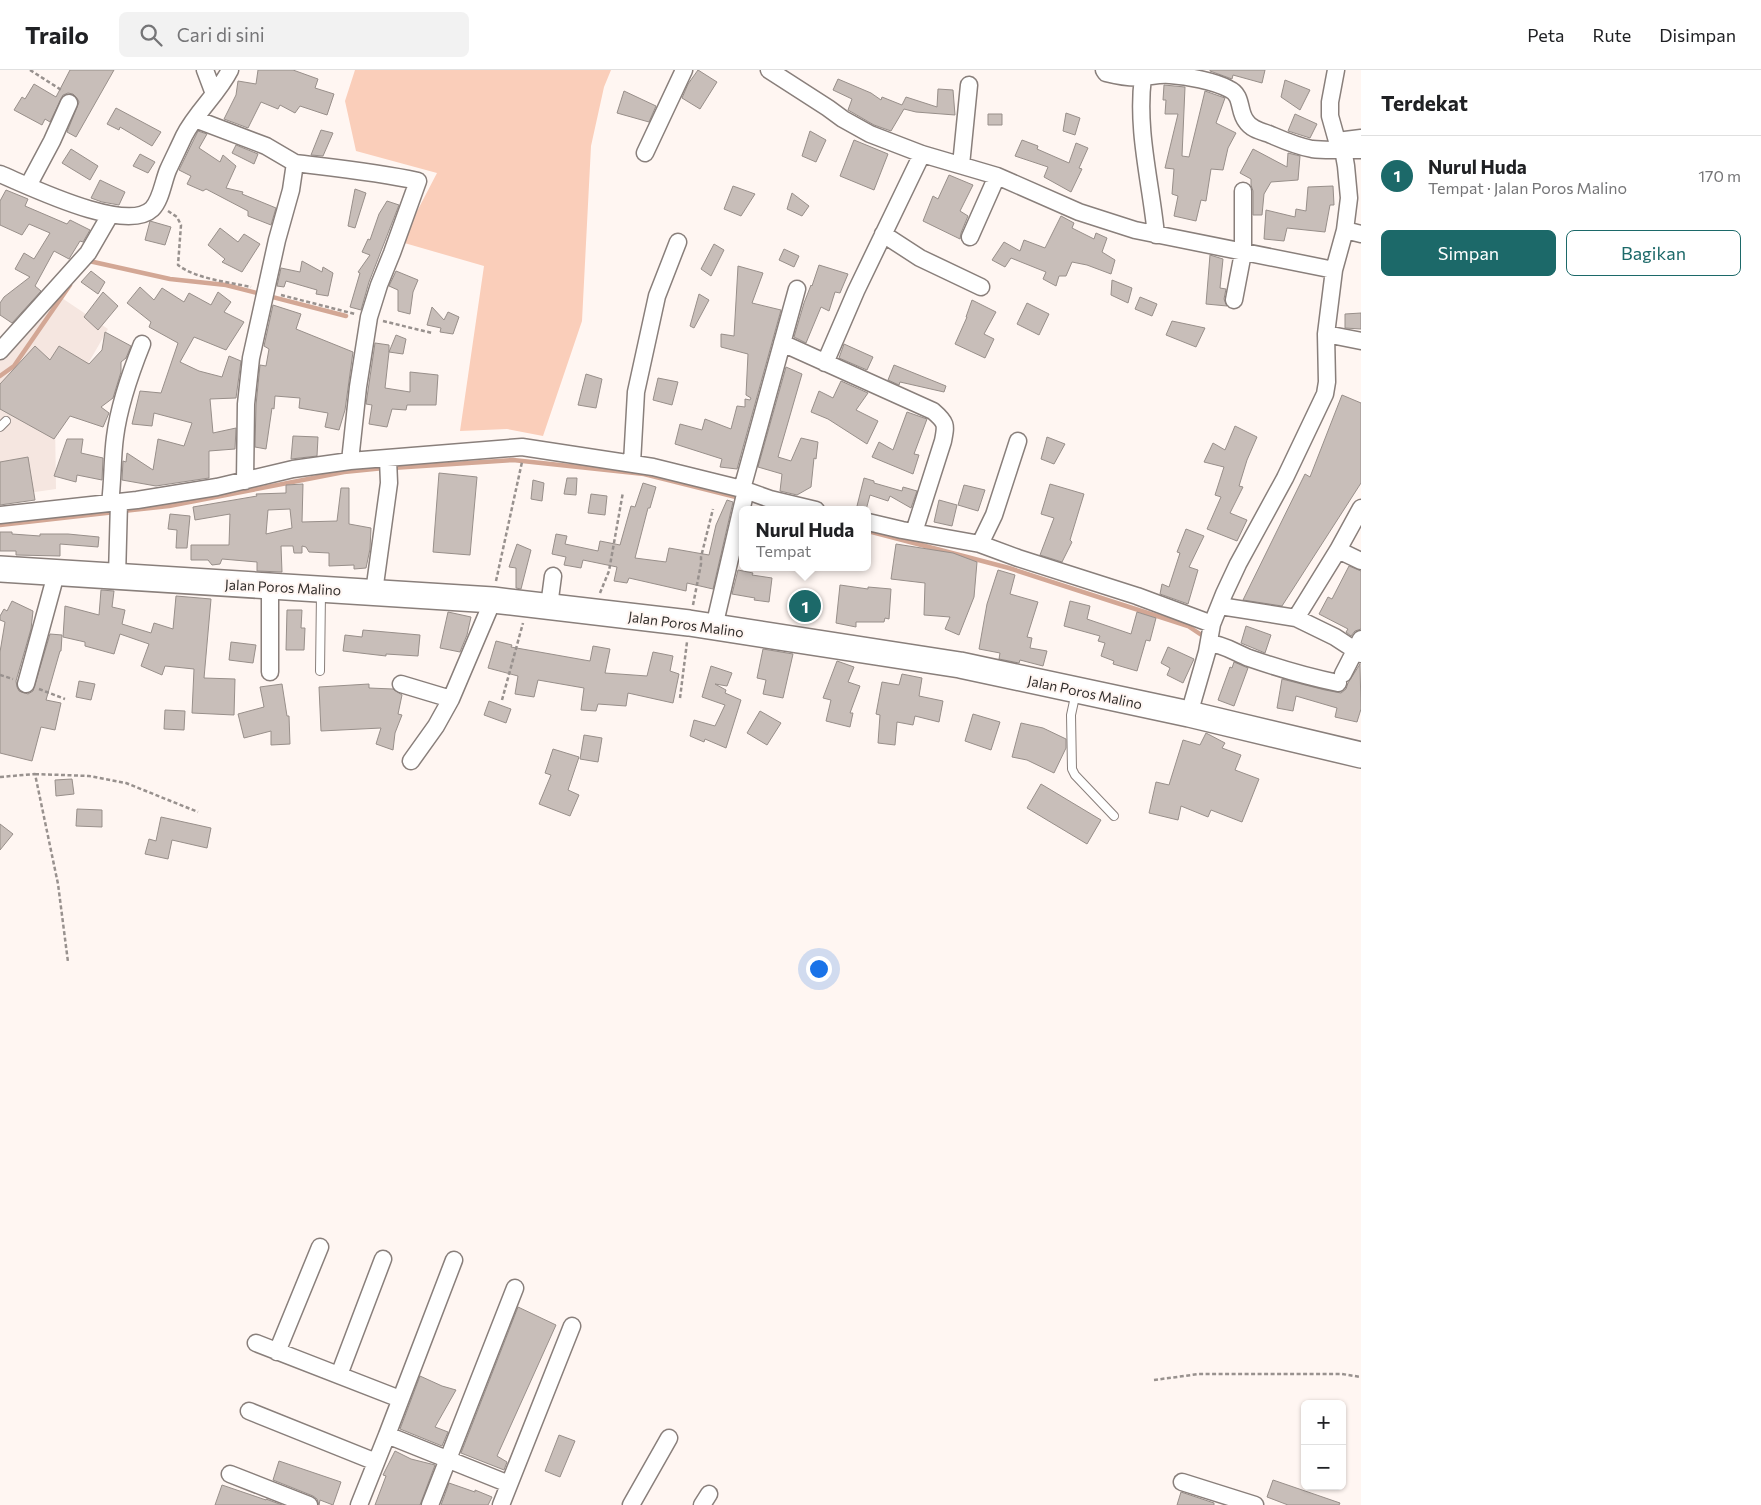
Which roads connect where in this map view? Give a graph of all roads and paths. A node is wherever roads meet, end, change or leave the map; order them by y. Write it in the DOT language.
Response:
graph roads {
  1 [pos="30,70"];
  2 [pos="204,70"];
  3 [pos="230,70"];
  4 [pos="684,70"];
  5 [pos="768,70"];
  6 [pos="1104,70"];
  7 [pos="1336,70"];
  8 [pos="1149,74"];
  9 [pos="969,85"];
  10 [pos="214,94"];
  11 [pos="69,103"];
  12 [pos="195,120"];
  13 [pos="1361,138"];
  14 [pos="1340,145"];
  15 [pos="1361,150"];
  16 [pos="645,153"];
  17 [pos="922,154"];
  18 [pos="295,163"];
  19 [pos="961,165"];
  20 [pos="0,174"];
  21 [pos="997,176"];
  22 [pos="28,186"];
  23 [pos="1243,190"];
  24 [pos="110,215"];
  25 [pos="1353,232"];
  26 [pos="882,234"];
  27 [pos="1156,235"];
  28 [pos="970,237"];
  29 [pos="678,242"];
  30 [pos="1243,253"];
  31 [pos="1334,270"];
  32 [pos="980,287"];
  33 [pos="797,289"];
  34 [pos="1234,300"];
  35 [pos="1326,334"];
  36 [pos="1361,342"];
  37 [pos="782,343"];
  38 [pos="142,344"];
  39 [pos="0,350"];
  40 [pos="825,363"];
  41 [pos="6,421"];
  42 [pos="0,427"];
  43 [pos="1018,441"];
  44 [pos="350,461"];
  45 [pos="389,462"];
  46 [pos="632,463"];
  47 [pos="521,465"];
  48 [pos="245,481"];
  49 [pos="744,490"];
  50 [pos="623,492"];
  51 [pos="114,503"];
  52 [pos="740,506"];
  53 [pos="799,506"];
  54 [pos="1361,508"];
  55 [pos="713,509"];
  56 [pos="739,513"];
  57 [pos="0,515"];
  58 [pos="871,523"];
  59 [pos="914,532"];
  60 [pos="980,544"];
  61 [pos="1338,550"];
  62 [pos="1361,561"];
  63 [pos="0,569"];
  64 [pos="56,574"];
  65 [pos="553,576"];
  66 [pos="118,578"];
  67 [pos="270,586"];
  68 [pos="321,589"];
  69 [pos="374,592"];
  70 [pos="492,600"];
  71 [pos="538,606"];
  72 [pos="1220,606"];
  73 [pos="594,611"];
  74 [pos="1296,618"];
  75 [pos="689,623"];
  76 [pos="714,627"];
  77 [pos="1211,635"];
  78 [pos="1359,648"];
  79 [pos="270,672"];
  80 [pos="320,672"];
  81 [pos="26,684"];
  82 [pos="401,684"];
  83 [pos="1076,690"];
  84 [pos="680,698"];
  85 [pos="66,699"];
  86 [pos="451,699"];
  87 [pos="502,700"];
  88 [pos="1189,714"];
  89 [pos="1361,755"];
  90 [pos="411,761"];
  91 [pos="35,774"];
  92 [pos="0,777"];
  93 [pos="198,812"];
  94 [pos="1114,816"];
  95 [pos="68,962"];
  96 [pos="320,1247"];
  97 [pos="383,1259"];
  98 [pos="454,1260"];
  99 [pos="514,1288"];
  100 [pos="572,1326"];
  101 [pos="256,1344"];
  102 [pos="277,1352"];
  103 [pos="339,1376"];
  104 [pos="1361,1378"];
  105 [pos="1154,1380"];
  106 [pos="400,1399"];
  107 [pos="249,1411"];
  108 [pos="387,1435"];
  109 [pos="668,1438"];
  110 [pos="448,1460"];
  111 [pos="376,1462"];
  112 [pos="230,1474"];
  113 [pos="1182,1482"];
  114 [pos="509,1484"];
  115 [pos="309,1505"];
  116 [pos="359,1505"];
  117 [pos="430,1505"];
  118 [pos="501,1505"];
  119 [pos="631,1505"];
  120 [pos="1254,1505"];
  1 -- 11 [label="path"];
  2 -- 10 [label="street"];
  3 -- 10 [label="street"];
  4 -- 16 [label="street"];
  5 -- 17 [label="street"];
  6 -- 8 [label="street"];
  7 -- 14 [label="street"];
  8 -- 14 [label="street"];
  8 -- 27 [label="street"];
  9 -- 19 [label="street"];
  10 -- 12 [label="street"];
  11 -- 22 [label="street"];
  12 -- 18 [label="street"];
  12 -- 24 [label="street"];
  13 -- 14 [label="street"];
  14 -- 15 [label="street"];
  14 -- 25 [label="street"];
  17 -- 19 [label="street"];
  17 -- 26 [label="street"];
  18 -- 44 [label="street"];
  18 -- 48 [label="street"];
  19 -- 21 [label="street"];
  20 -- 22 [label="street"];
  21 -- 27 [label="street"];
  21 -- 28 [label="street"];
  22 -- 24 [label="street"];
  23 -- 30 [label="street"];
  24 -- 39 [label="street"];
  25 -- 31 [label="street"];
  26 -- 32 [label="street"];
  26 -- 40 [label="street"];
  27 -- 30 [label="street"];
  29 -- 46 [label="street"];
  30 -- 31 [label="street"];
  30 -- 34 [label="street"];
  31 -- 35 [label="street"];
  33 -- 37 [label="street"];
  35 -- 36 [label="street"];
  35 -- 72 [label="street"];
  37 -- 40 [label="street"];
  37 -- 49 [label="street"];
  38 -- 51 [label="street"];
  40 -- 59 [label="street"];
  41 -- 42 [label="lane"];
  43 -- 60 [label="street"];
  44 -- 45 [label="street"];
  44 -- 48 [label="street"];
  45 -- 46 [label="street"];
  45 -- 69 [label="street"];
  46 -- 49 [label="street"];
  47 -- 70 [label="path"];
  48 -- 51 [label="street"];
  49 -- 52 [label="street"];
  49 -- 53 [label="street"];
  50 -- 73 [label="path"];
  51 -- 57 [label="street"];
  51 -- 66 [label="street"];
  54 -- 61 [label="street"];
  55 -- 75 [label="path"];
  56 -- 76 [label="street"];
  58 -- 59 [label="street"];
  59 -- 60 [label="street"];
  60 -- 77 [label="street"];
  61 -- 62 [label="street"];
  61 -- 74 [label="street"];
  63 -- 64 [label="main road, Jalan Poros Malino"];
  64 -- 66 [label="main road, Jalan Poros Malino"];
  64 -- 81 [label="street"];
  65 -- 71 [label="street"];
  66 -- 67 [label="main road, Jalan Poros Malino"];
  67 -- 68 [label="main road, Jalan Poros Malino"];
  67 -- 79 [label="street"];
  68 -- 69 [label="main road, Jalan Poros Malino"];
  68 -- 80 [label="lane"];
  69 -- 70 [label="main road, Jalan Poros Malino"];
  70 -- 71 [label="main road, Jalan Poros Malino"];
  70 -- 86 [label="street"];
  71 -- 73 [label="main road, Jalan Poros Malino"];
  71 -- 87 [label="path"];
  72 -- 74 [label="street"];
  72 -- 77 [label="street"];
  73 -- 75 [label="main road, Jalan Poros Malino"];
  74 -- 78 [label="street"];
  75 -- 76 [label="main road, Jalan Poros Malino"];
  75 -- 84 [label="path"];
  76 -- 83 [label="main road, Jalan Poros Malino"];
  77 -- 78 [label="street"];
  77 -- 88 [label="street"];
  81 -- 85 [label="path"];
  82 -- 86 [label="street"];
  83 -- 88 [label="main road, Jalan Poros Malino"];
  83 -- 94 [label="lane"];
  86 -- 90 [label="street"];
  88 -- 89 [label="main road, Jalan Poros Malino"];
  91 -- 92 [label="path"];
  91 -- 93 [label="path"];
  91 -- 95 [label="path"];
  96 -- 102 [label="street"];
  97 -- 103 [label="street"];
  98 -- 106 [label="street"];
  99 -- 110 [label="street"];
  100 -- 114 [label="street"];
  101 -- 102 [label="street"];
  102 -- 103 [label="street"];
  103 -- 106 [label="street"];
  104 -- 105 [label="path"];
  106 -- 108 [label="street"];
  107 -- 111 [label="street"];
  108 -- 110 [label="street"];
  108 -- 111 [label="street"];
  109 -- 119 [label="street"];
  110 -- 114 [label="street"];
  110 -- 117 [label="street"];
  111 -- 116 [label="street"];
  112 -- 115 [label="street"];
  113 -- 120 [label="street"];
  114 -- 118 [label="street"];
}
